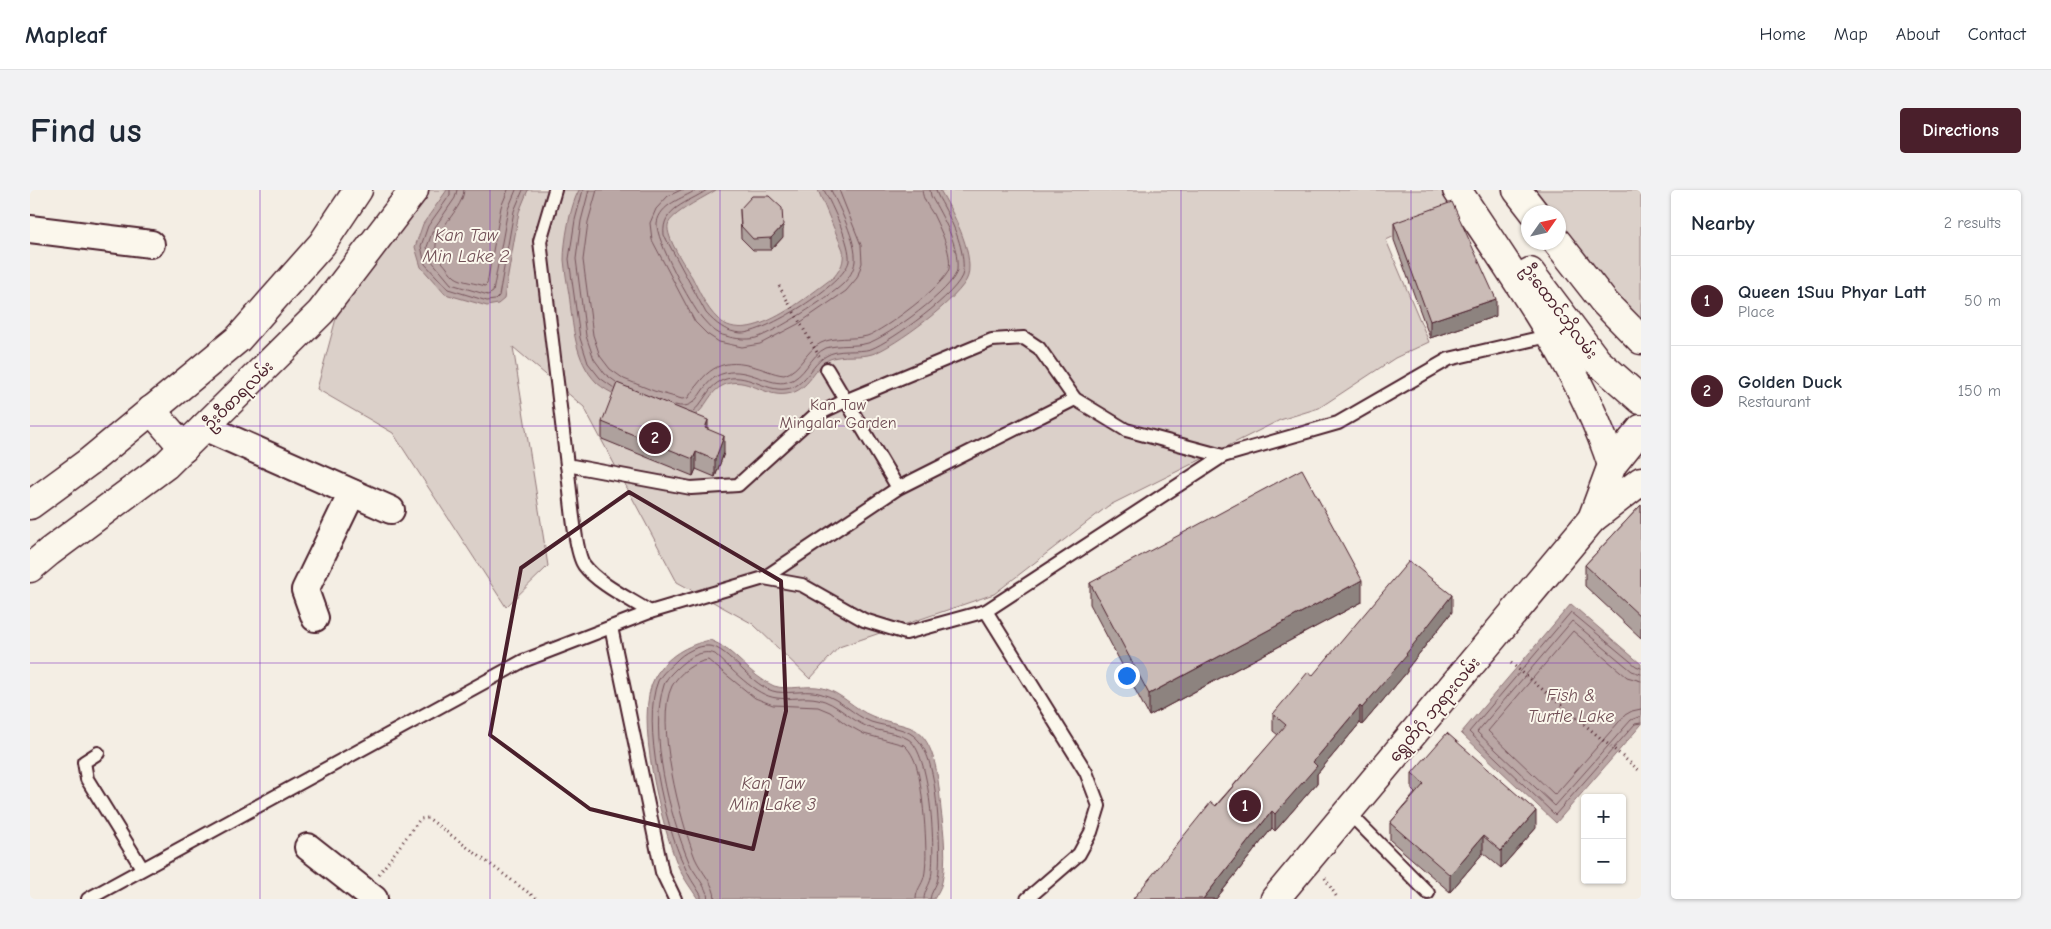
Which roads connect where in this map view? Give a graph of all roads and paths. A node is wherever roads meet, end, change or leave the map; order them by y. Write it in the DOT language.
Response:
graph roads {
  1 [pos="358,190"];
  2 [pos="414,190"];
  3 [pos="555,190"];
  4 [pos="1457,190"];
  5 [pos="1470,190"];
  6 [pos="1517,190"];
  7 [pos="1529,205"];
  8 [pos="334,225"];
  9 [pos="30,229"];
  10 [pos="151,244"];
  11 [pos="369,250"];
  12 [pos="1563,250"];
  13 [pos="779,286"];
  14 [pos="1563,335"];
  15 [pos="1641,340"];
  16 [pos="827,369"];
  17 [pos="1075,399"];
  18 [pos="1641,400"];
  19 [pos="845,401"];
  20 [pos="151,410"];
  21 [pos="204,427"];
  22 [pos="1641,429"];
  23 [pos="184,448"];
  24 [pos="1223,456"];
  25 [pos="567,465"];
  26 [pos="1612,465"];
  27 [pos="1639,484"];
  28 [pos="898,488"];
  29 [pos="352,493"];
  30 [pos="30,505"];
  31 [pos="391,510"];
  32 [pos="1592,519"];
  33 [pos="30,568"];
  34 [pos="764,578"];
  35 [pos="986,611"];
  36 [pos="650,612"];
  37 [pos="315,618"];
  38 [pos="611,627"];
  39 [pos="1511,663"];
  40 [pos="98,752"];
  41 [pos="1640,771"];
  42 [pos="1348,812"];
  43 [pos="308,847"];
  44 [pos="142,868"];
  45 [pos="1428,893"];
  46 [pos="369,896"];
  47 [pos="88,899"];
  48 [pos="537,899"];
  49 [pos="675,899"];
  50 [pos="1027,899"];
  51 [pos="1275,899"];
  1 -- 8 [label="main road"];
  2 -- 11 [label="main road, ဦးဝီစာရလမ်း"];
  3 -- 25 [label="lane"];
  4 -- 14 [label="main road"];
  5 -- 14 [label="main road, ဦးထောင်ဘိုလမ်း"];
  6 -- 7 [label="main road"];
  8 -- 11 [label="main road"];
  8 -- 20 [label="main road"];
  9 -- 10 [label="street"];
  11 -- 21 [label="main road, ဦးဝီစာရလမ်း"];
  12 -- 15 [label="main road"];
  13 -- 16 [label="path"];
  14 -- 18 [label="main road, ဦးထောင်ဘိုလမ်း"];
  14 -- 24 [label="lane"];
  14 -- 26 [label="main road"];
  16 -- 19 [label="lane"];
  17 -- 19 [label="lane"];
  17 -- 24 [label="lane"];
  17 -- 28 [label="lane"];
  19 -- 25 [label="lane"];
  19 -- 28 [label="lane"];
  20 -- 23 [label="main road"];
  20 -- 30 [label="main road"];
  21 -- 23 [label="main road, ဦးဝီစာရလမ်း"];
  21 -- 29 [label="street"];
  22 -- 26 [label="main road, ရွှေတိဂုံ ဘုရားလမ်း"];
  23 -- 33 [label="main road, ဦးဝီစာရလမ်း"];
  24 -- 35 [label="lane"];
  25 -- 36 [label="lane"];
  26 -- 32 [label="main road, ရွှေတိဂုံ ဘုရားလမ်း"];
  27 -- 32 [label="main road, ရွှေတိဂုံ ဘုရားလမ်း"];
  28 -- 34 [label="lane"];
  29 -- 31 [label="street"];
  29 -- 37 [label="street"];
  32 -- 42 [label="main road, ရွှေတိဂုံ ဘုရားလမ်း"];
  34 -- 35 [label="lane"];
  34 -- 36 [label="lane"];
  35 -- 50 [label="lane"];
  36 -- 38 [label="lane"];
  38 -- 44 [label="lane"];
  38 -- 49 [label="lane"];
  39 -- 41 [label="path"];
  40 -- 44 [label="lane"];
  42 -- 45 [label="lane"];
  42 -- 51 [label="main road, ရွှေတိဂုံ ဘုရားလမ်း"];
  43 -- 46 [label="street"];
  44 -- 47 [label="lane"];
  46 -- 48 [label="path"];
}
